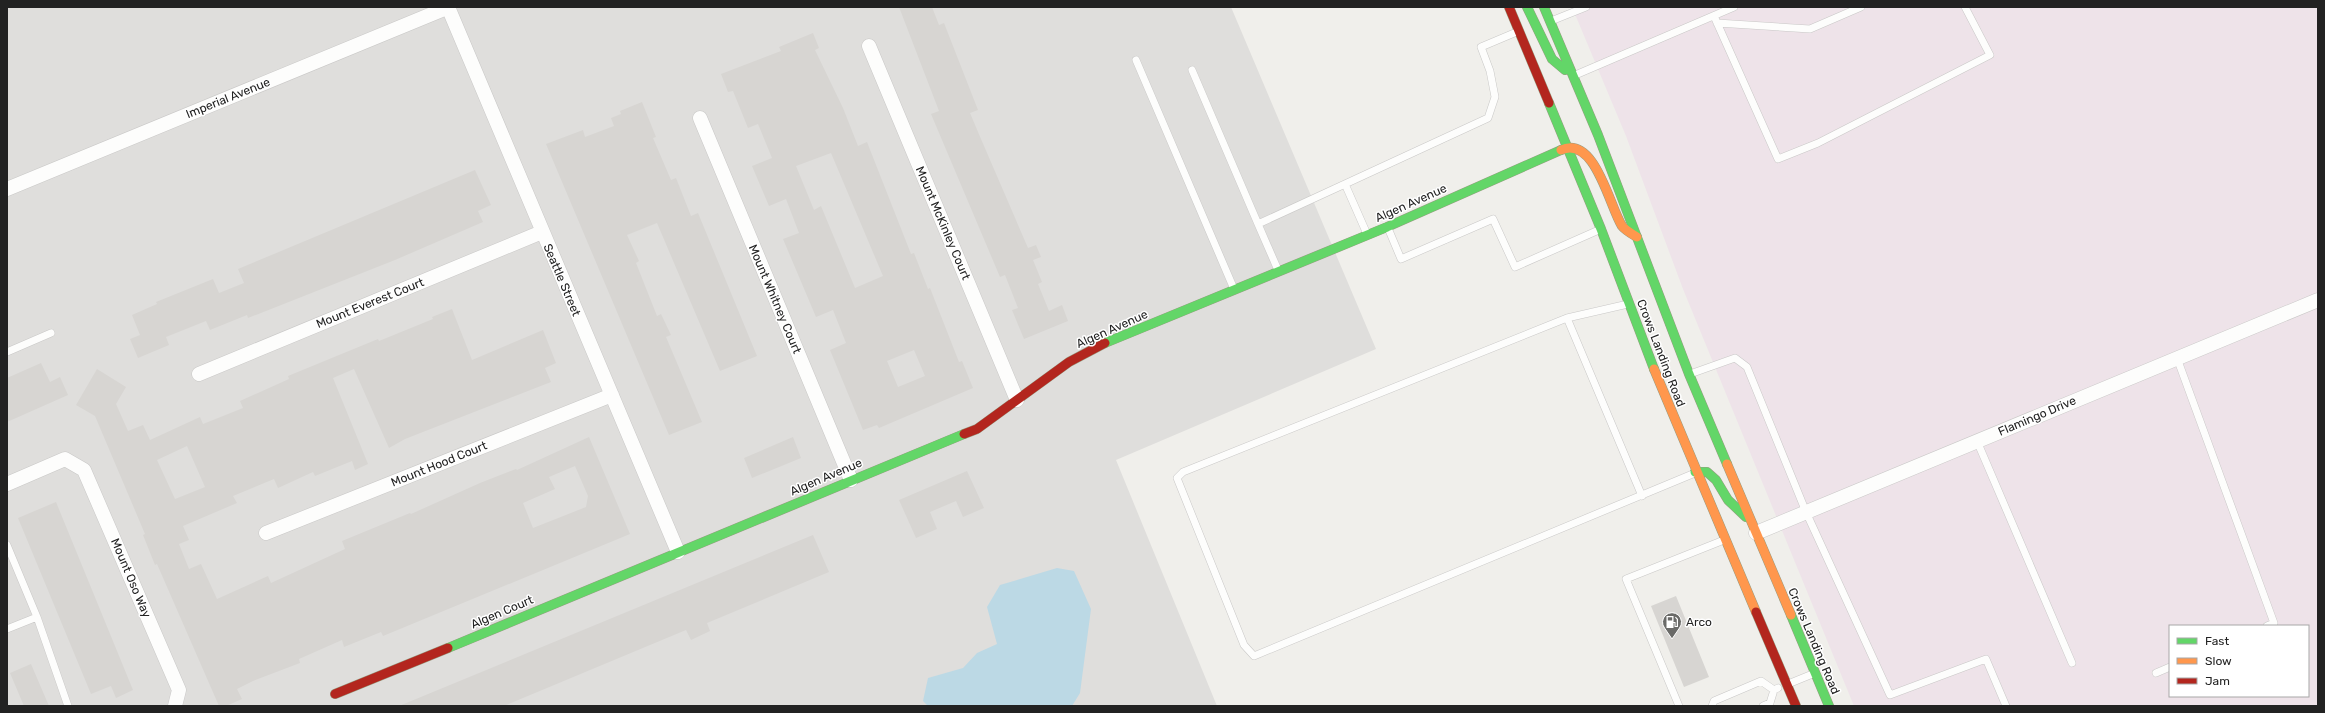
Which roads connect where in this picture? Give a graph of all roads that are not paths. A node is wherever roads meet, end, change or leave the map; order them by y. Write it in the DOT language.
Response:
graph roads {
  1 [pos="449,7"];
  2 [pos="1509,7"];
  3 [pos="1527,7"];
  4 [pos="1544,7"];
  5 [pos="1586,7"];
  6 [pos="1734,7"];
  7 [pos="1861,7"];
  8 [pos="1965,7"];
  9 [pos="1714,16"];
  10 [pos="1550,22"];
  11 [pos="1717,23"];
  12 [pos="1519,31"];
  13 [pos="869,46"];
  14 [pos="1136,60"];
  15 [pos="1192,70"];
  16 [pos="1573,76"];
  17 [pos="700,118"];
  18 [pos="1567,147"];
  19 [pos="1345,184"];
  20 [pos="7,189"];
  21 [pos="1258,224"];
  22 [pos="1387,227"];
  23 [pos="1601,229"];
  24 [pos="542,232"];
  25 [pos="1367,235"];
  26 [pos="1637,237"];
  27 [pos="1279,272"];
  28 [pos="1235,291"];
  29 [pos="2318,300"];
  30 [pos="1628,304"];
  31 [pos="1567,318"];
  32 [pos="51,333"];
  33 [pos="7,352"];
  34 [pos="2177,358"];
  35 [pos="199,374"];
  36 [pos="1689,374"];
  37 [pos="612,395"];
  38 [pos="1017,400"];
  39 [pos="1977,441"];
  40 [pos="1695,472"];
  41 [pos="851,480"];
  42 [pos="7,484"];
  43 [pos="1642,496"];
  44 [pos="1806,512"];
  45 [pos="1754,528"];
  46 [pos="266,533"];
  47 [pos="1724,540"];
  48 [pos="7,545"];
  49 [pos="678,552"];
  50 [pos="37,617"];
  51 [pos="2269,625"];
  52 [pos="7,629"];
  53 [pos="2072,663"];
  54 [pos="2169,667"];
  55 [pos="1815,673"];
  56 [pos="2156,673"];
  57 [pos="1787,685"];
  58 [pos="1774,690"];
  59 [pos="335,694"];
  60 [pos="68,706"];
  61 [pos="175,706"];
  62 [pos="1679,706"];
  63 [pos="1712,706"];
  64 [pos="1763,706"];
  65 [pos="1796,706"];
  66 [pos="1829,706"];
  67 [pos="2006,706"];
  1 -- 20 [label="street, Imperial Avenue"];
  1 -- 24 [label="street, Seattle Street"];
  2 -- 12 [label="main road, Crows Landing Road"];
  3 -- 16 [label="main road"];
  4 -- 10 [label="main road, Crows Landing Road"];
  5 -- 10 [label="lane"];
  6 -- 9 [label="lane"];
  7 -- 11 [label="lane"];
  8 -- 11 [label="lane"];
  9 -- 11 [label="lane"];
  9 -- 16 [label="lane"];
  10 -- 16 [label="main road, Crows Landing Road"];
  12 -- 18 [label="main road, Crows Landing Road"];
  12 -- 19 [label="lane"];
  13 -- 38 [label="street, Mount McKinley Court"];
  14 -- 28 [label="lane"];
  15 -- 21 [label="lane"];
  16 -- 26 [label="main road, Crows Landing Road"];
  17 -- 41 [label="street, Mount Whitney Court"];
  18 -- 22 [label="main road, Algen Avenue"];
  18 -- 23 [label="main road, Crows Landing Road"];
  18 -- 26 [label="main road"];
  19 -- 21 [label="lane"];
  19 -- 25 [label="lane"];
  21 -- 27 [label="lane"];
  22 -- 23 [label="lane"];
  22 -- 25 [label="main road, Algen Avenue"];
  23 -- 30 [label="main road, Crows Landing Road"];
  24 -- 35 [label="street, Mount Everest Court"];
  24 -- 37 [label="street, Seattle Street"];
  25 -- 27 [label="main road, Algen Avenue"];
  26 -- 36 [label="main road, Crows Landing Road"];
  27 -- 28 [label="main road, Algen Avenue"];
  28 -- 38 [label="main road, Algen Avenue"];
  29 -- 34 [label="street, Flamingo Drive"];
  30 -- 31 [label="lane"];
  30 -- 40 [label="main road, Crows Landing Road"];
  31 -- 43 [label="lane"];
  31 -- 43 [label="lane"];
  32 -- 33 [label="lane"];
  34 -- 39 [label="street, Flamingo Drive"];
  34 -- 51 [label="lane"];
  36 -- 44 [label="lane"];
  36 -- 45 [label="main road, Crows Landing Road"];
  37 -- 46 [label="street, Mount Hood Court"];
  37 -- 49 [label="street, Seattle Street"];
  38 -- 41 [label="main road, Algen Avenue"];
  39 -- 44 [label="street, Flamingo Drive"];
  39 -- 53 [label="lane"];
  40 -- 43 [label="lane"];
  40 -- 45 [label="main road"];
  40 -- 47 [label="main road, Crows Landing Road"];
  41 -- 49 [label="main road, Algen Avenue"];
  42 -- 61 [label="street, Mount Oso Way"];
  44 -- 45 [label="street, Flamingo Drive"];
  44 -- 67 [label="lane"];
  45 -- 55 [label="main road, Crows Landing Road"];
  47 -- 57 [label="main road, Crows Landing Road"];
  47 -- 62 [label="lane"];
  48 -- 50 [label="lane"];
  49 -- 59 [label="main road, Algen Court"];
  50 -- 52 [label="lane"];
  50 -- 60 [label="lane"];
  54 -- 56 [label="lane"];
  55 -- 57 [label="lane"];
  55 -- 66 [label="main road, Crows Landing Road"];
  57 -- 58 [label="lane"];
  57 -- 65 [label="main road, Crows Landing Road"];
  58 -- 63 [label="lane"];
  58 -- 64 [label="lane"];
}
